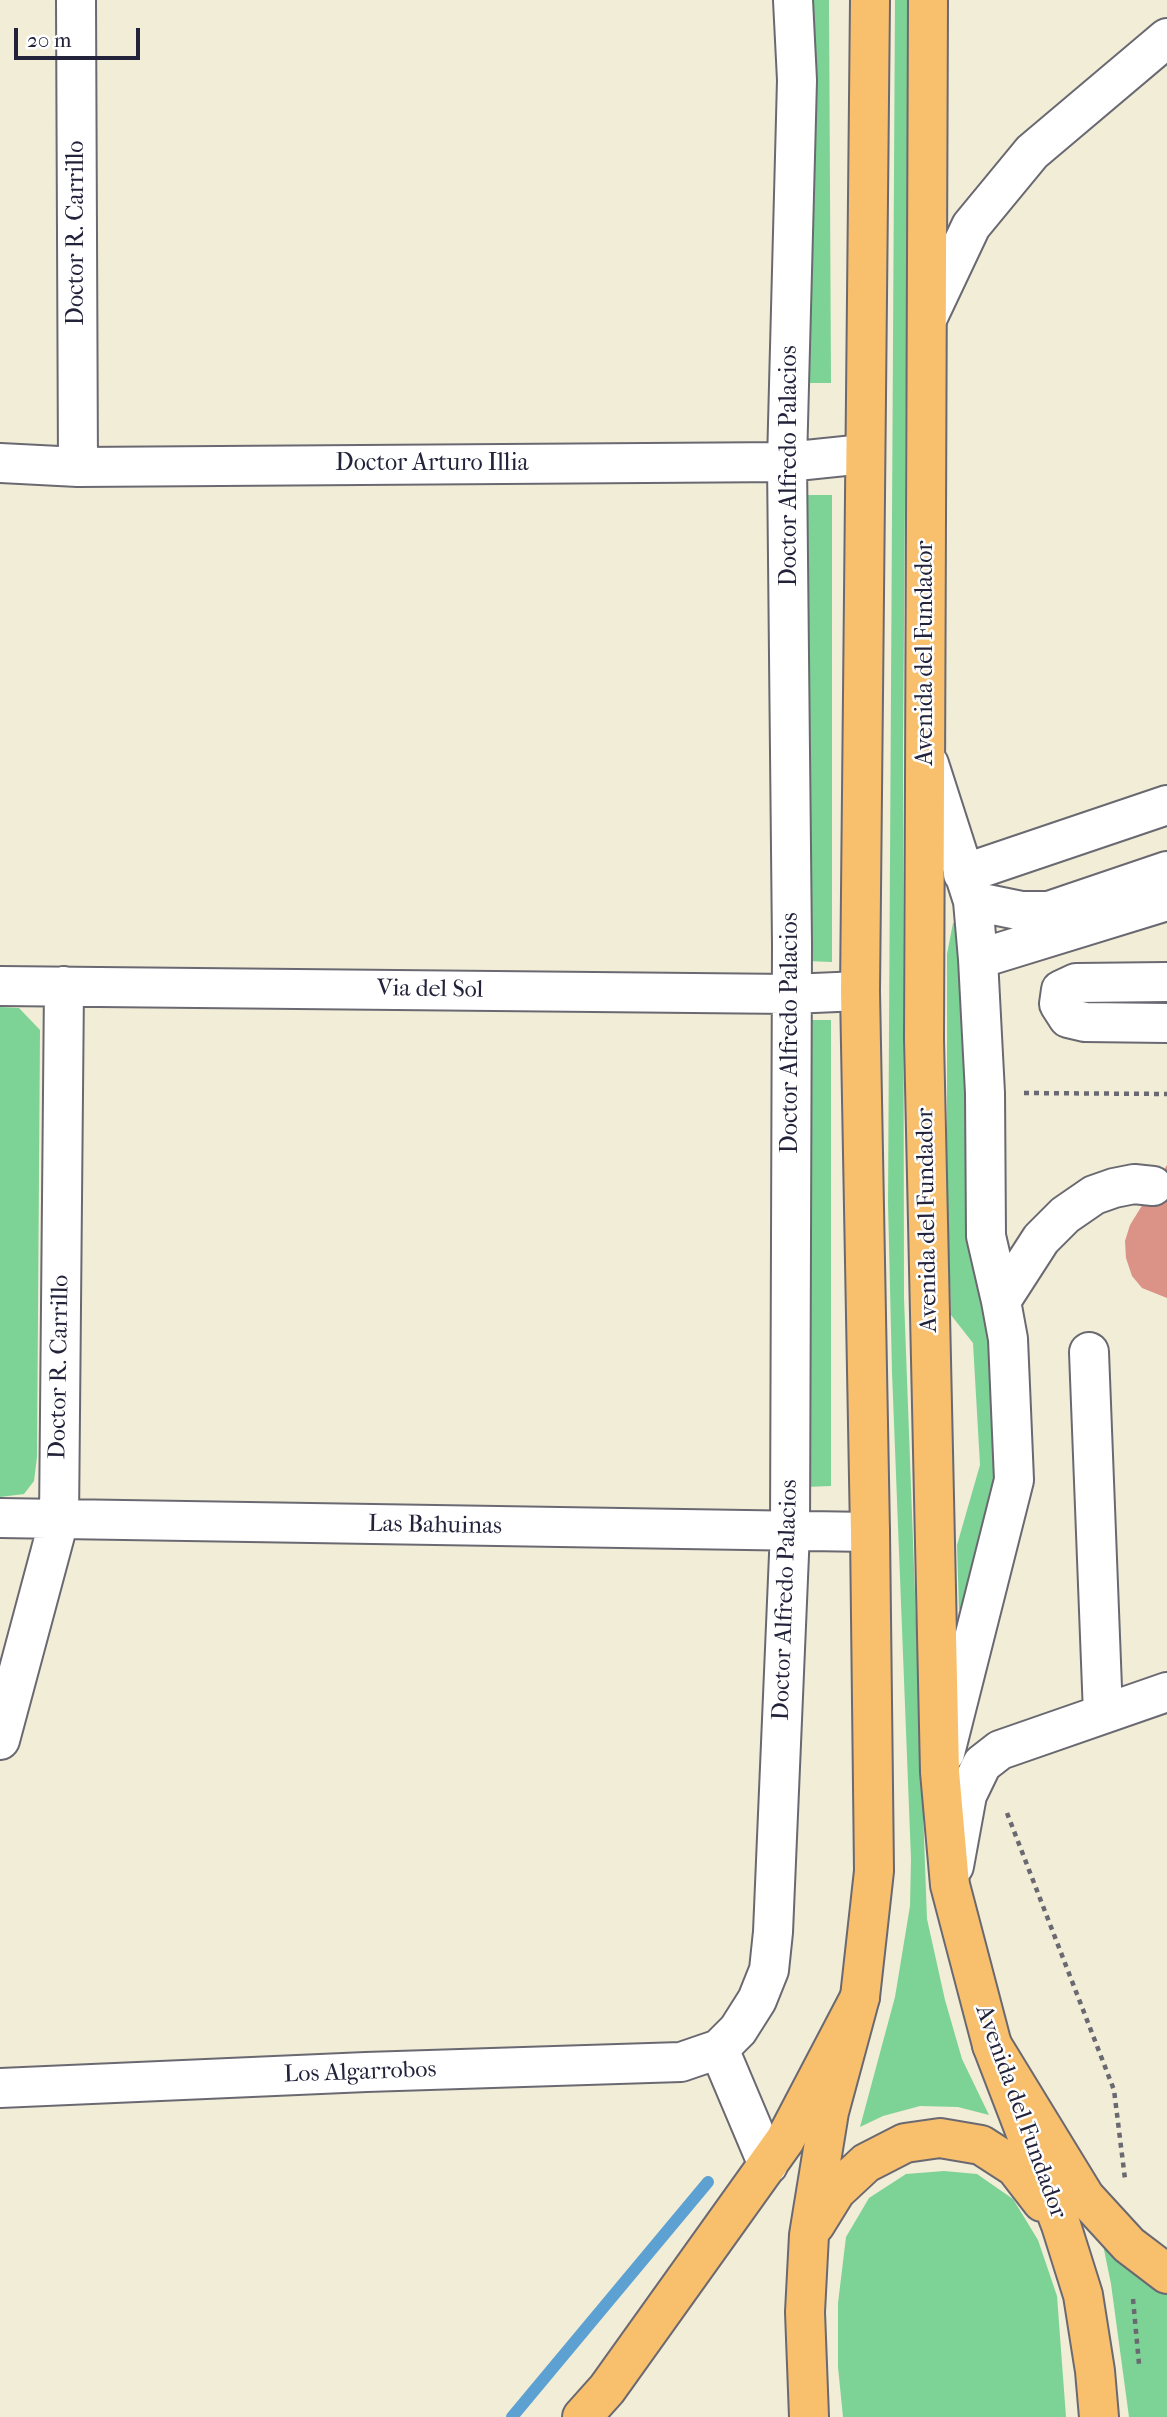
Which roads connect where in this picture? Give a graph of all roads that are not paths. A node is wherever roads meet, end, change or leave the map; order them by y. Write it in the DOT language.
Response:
graph roads {
  1 [pos="76,0"];
  2 [pos="793,0"];
  3 [pos="870,0"];
  4 [pos="928,0"];
  5 [pos="1167,38"];
  6 [pos="928,317"];
  7 [pos="864,454"];
  8 [pos="787,462"];
  9 [pos="0,463"];
  10 [pos="78,467"];
  11 [pos="926,754"];
  12 [pos="1167,805"];
  13 [pos="1167,871"];
  14 [pos="968,887"];
  15 [pos="1167,901"];
  16 [pos="978,959"];
  17 [pos="1167,982"];
  18 [pos="0,986"];
  19 [pos="64,986"];
  20 [pos="860,991"];
  21 [pos="791,994"];
  22 [pos="1167,1023"];
  23 [pos="1153,1186"];
  24 [pos="1001,1301"];
  25 [pos="1088,1352"];
  26 [pos="0,1518"];
  27 [pos="59,1520"];
  28 [pos="790,1531"];
  29 [pos="870,1532"];
  30 [pos="1167,1692"];
  31 [pos="1103,1714"];
  32 [pos="0,1741"];
  33 [pos="940,1772"];
  34 [pos="950,1885"];
  35 [pos="860,1997"];
  36 [pos="992,2045"];
  37 [pos="719,2049"];
  38 [pos="0,2088"];
  39 [pos="768,2165"];
  40 [pos="1061,2225"];
  41 [pos="809,2235"];
  42 [pos="1167,2274"];
  43 [pos="582,2417"];
  44 [pos="809,2417"];
  45 [pos="1099,2417"];
  1 -- 10 [label="street, Doctor R. Carrillo"];
  2 -- 8 [label="street, Doctor Alfredo Palacios"];
  3 -- 7 [label="main road"];
  4 -- 6 [label="main road, Avenida del Fundador"];
  5 -- 6 [label="street"];
  6 -- 11 [label="main road, Avenida del Fundador"];
  7 -- 8 [label="street, Doctor Arturo Illia"];
  7 -- 20 [label="main road"];
  8 -- 10 [label="street, Doctor Arturo Illia"];
  8 -- 21 [label="street, Doctor Alfredo Palacios"];
  9 -- 10 [label="street, Doctor Arturo Illia"];
  11 -- 14 [label="street"];
  11 -- 33 [label="main road, Avenida del Fundador"];
  12 -- 14 [label="street"];
  13 -- 14 [label="street"];
  14 -- 16 [label="street"];
  15 -- 16 [label="street"];
  16 -- 24 [label="street"];
  17 -- 22 [label="street"];
  18 -- 19 [label="street, Via del Sol"];
  19 -- 21 [label="street, Via del Sol"];
  19 -- 27 [label="street, Doctor R. Carrillo"];
  20 -- 21 [label="street, Via del Sol"];
  20 -- 29 [label="main road"];
  21 -- 28 [label="street, Doctor Alfredo Palacios"];
  23 -- 24 [label="street"];
  24 -- 33 [label="street"];
  25 -- 31 [label="street"];
  26 -- 27 [label="street, Las Bahuinas"];
  27 -- 28 [label="street, Las Bahuinas"];
  27 -- 32 [label="street, Doctor R. Carrillo"];
  28 -- 29 [label="street, Las Bahuinas"];
  28 -- 37 [label="street, Doctor Alfredo Palacios"];
  29 -- 35 [label="main road"];
  30 -- 31 [label="street"];
  31 -- 34 [label="street"];
  33 -- 34 [label="main road, Avenida del Fundador"];
  34 -- 36 [label="main road, Avenida del Fundador"];
  35 -- 39 [label="main road"];
  35 -- 41 [label="main road"];
  36 -- 40 [label="main road, Avenida del Fundador"];
  36 -- 42 [label="main road"];
  37 -- 38 [label="street, Los Algarrobos"];
  37 -- 39 [label="street"];
  39 -- 43 [label="main road"];
  40 -- 41 [label="main road"];
  40 -- 45 [label="main road, Avenida del Fundador"];
  41 -- 44 [label="main road"];
}
